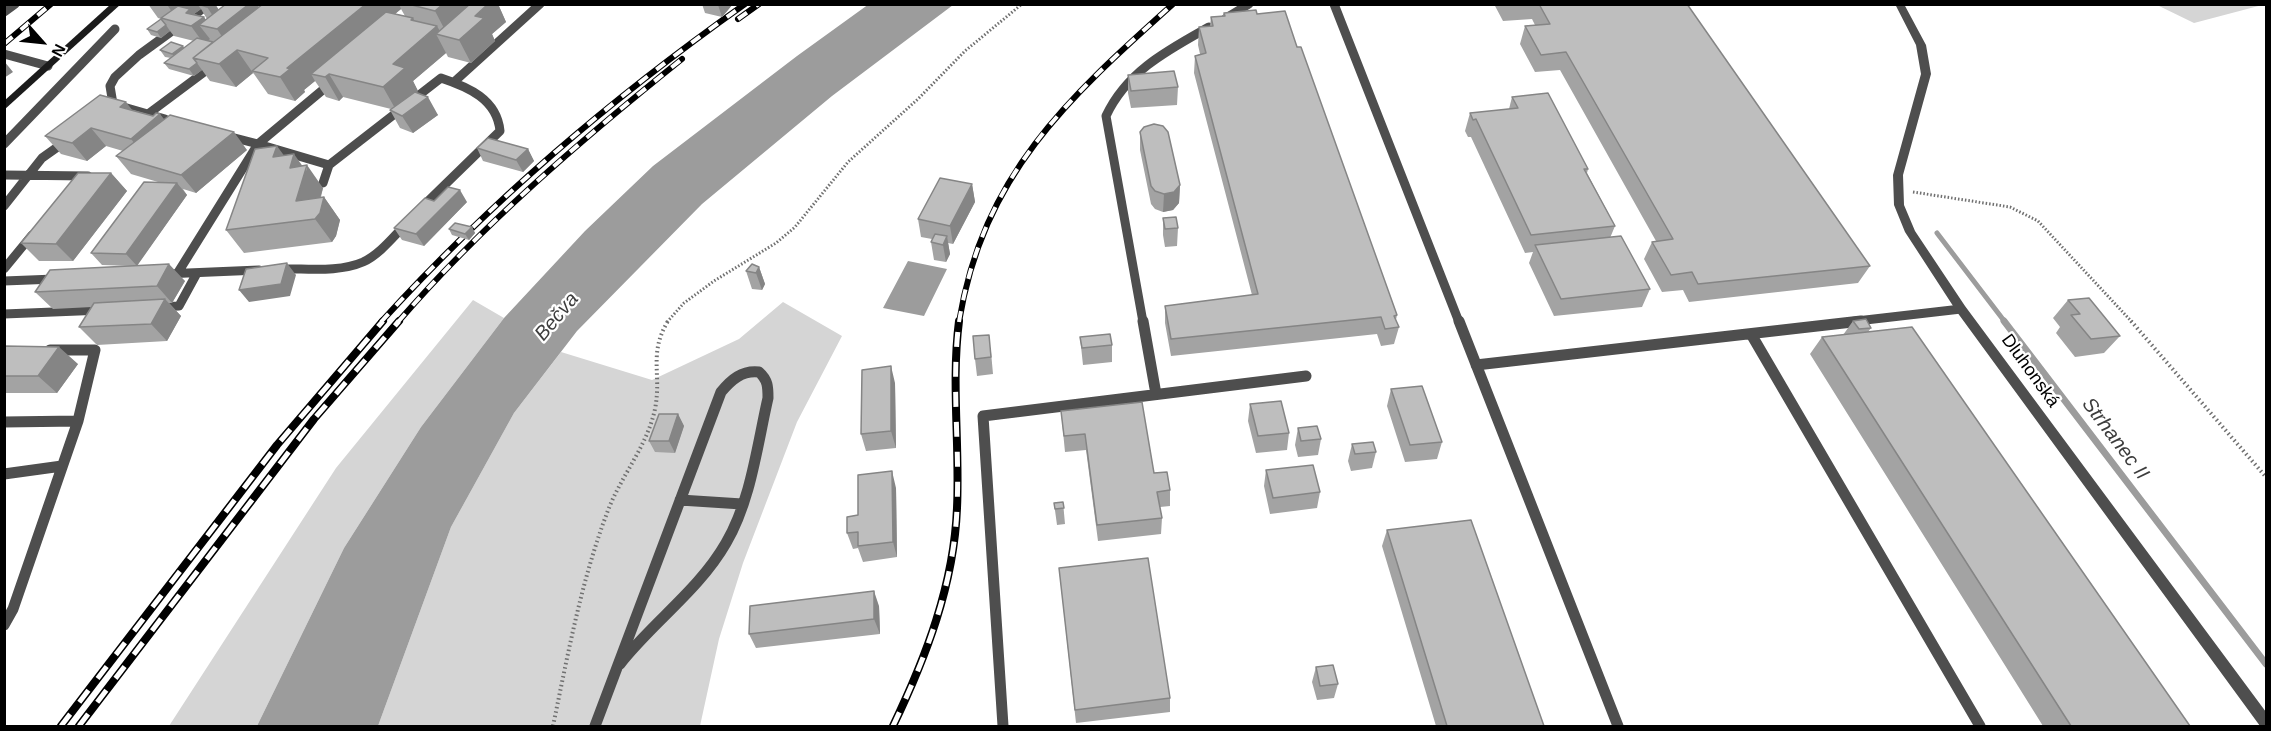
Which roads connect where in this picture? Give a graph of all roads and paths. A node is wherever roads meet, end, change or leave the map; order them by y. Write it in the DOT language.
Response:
graph roads {
  1 [pos="15,4"];
  2 [pos="117,4"];
  3 [pos="209,4"];
  4 [pos="540,4"];
  5 [pos="1023,4"];
  6 [pos="1249,4"];
  7 [pos="1334,4"];
  8 [pos="1899,4"];
  9 [pos="4,12"];
  10 [pos="115,29"];
  11 [pos="4,54"];
  12 [pos="220,59"];
  13 [pos="48,66"];
  14 [pos="337,78"];
  15 [pos="454,82"];
  16 [pos="113,104"];
  17 [pos="4,107"];
  18 [pos="104,111"];
  19 [pos="148,114"];
  20 [pos="181,123"];
  21 [pos="78,131"];
  22 [pos="214,132"];
  23 [pos="4,144"];
  24 [pos="258,144"];
  25 [pos="329,165"];
  26 [pos="4,175"];
  27 [pos="29,176"];
  28 [pos="79,176"];
  29 [pos="99,177"];
  30 [pos="323,183"];
  31 [pos="72,186"];
  32 [pos="1898,189"];
  33 [pos="4,206"];
  34 [pos="42,223"];
  35 [pos="4,269"];
  36 [pos="197,273"];
  37 [pos="177,274"];
  38 [pos="154,275"];
  39 [pos="62,279"];
  40 [pos="4,281"];
  41 [pos="144,308"];
  42 [pos="1962,309"];
  43 [pos="109,310"];
  44 [pos="4,314"];
  45 [pos="1751,334"];
  46 [pos="39,350"];
  47 [pos="1476,365"];
  48 [pos="1306,376"];
  49 [pos="1156,394"];
  50 [pos="78,421"];
  51 [pos="4,422"];
  52 [pos="62,466"];
  53 [pos="4,474"];
  54 [pos="2266,477"];
  55 [pos="681,500"];
  56 [pos="742,504"];
  57 [pos="4,625"];
  58 [pos="620,664"];
  59 [pos="2266,723"];
  60 [pos="552,726"];
  61 [pos="595,726"];
  62 [pos="1003,726"];
  63 [pos="1617,726"];
  64 [pos="1980,726"];
  1 -- 9 [label="lane"];
  2 -- 13 [label="main road"];
  3 -- 16 [label="lane"];
  4 -- 15 [label="lane"];
  5 -- 60 [label="path"];
  6 -- 49 [label="lane"];
  7 -- 47 [label="lane"];
  8 -- 32 [label="street, Dluhonská"];
  10 -- 23 [label="lane"];
  11 -- 13 [label="lane"];
  12 -- 19 [label="lane"];
  13 -- 17 [label="main road"];
  14 -- 24 [label="lane"];
  15 -- 25 [label="lane"];
  15 -- 36 [label="lane"];
  16 -- 18 [label="lane"];
  16 -- 19 [label="lane"];
  19 -- 20 [label="lane"];
  21 -- 27 [label="lane"];
  22 -- 24 [label="lane"];
  24 -- 25 [label="lane"];
  24 -- 37 [label="lane"];
  25 -- 30 [label="lane"];
  26 -- 27 [label="lane"];
  27 -- 28 [label="lane"];
  27 -- 33 [label="lane"];
  28 -- 29 [label="lane"];
  28 -- 31 [label="lane"];
  32 -- 42 [label="street, Dluhonská"];
  32 -- 54 [label="path"];
  34 -- 35 [label="lane"];
  36 -- 37 [label="lane"];
  36 -- 41 [label="lane"];
  37 -- 38 [label="lane"];
  39 -- 40 [label="lane"];
  42 -- 45 [label="lane"];
  42 -- 59 [label="street, Dluhonská"];
  43 -- 44 [label="lane"];
  45 -- 47 [label="lane"];
  45 -- 64 [label="lane"];
  46 -- 50 [label="lane"];
  47 -- 63 [label="lane"];
  48 -- 49 [label="lane"];
  49 -- 62 [label="lane"];
  50 -- 51 [label="lane"];
  50 -- 52 [label="lane"];
  52 -- 53 [label="lane"];
  52 -- 57 [label="lane"];
  55 -- 56 [label="lane"];
  55 -- 56 [label="lane"];
  55 -- 58 [label="lane"];
  56 -- 58 [label="lane"];
  58 -- 61 [label="lane"];
}
